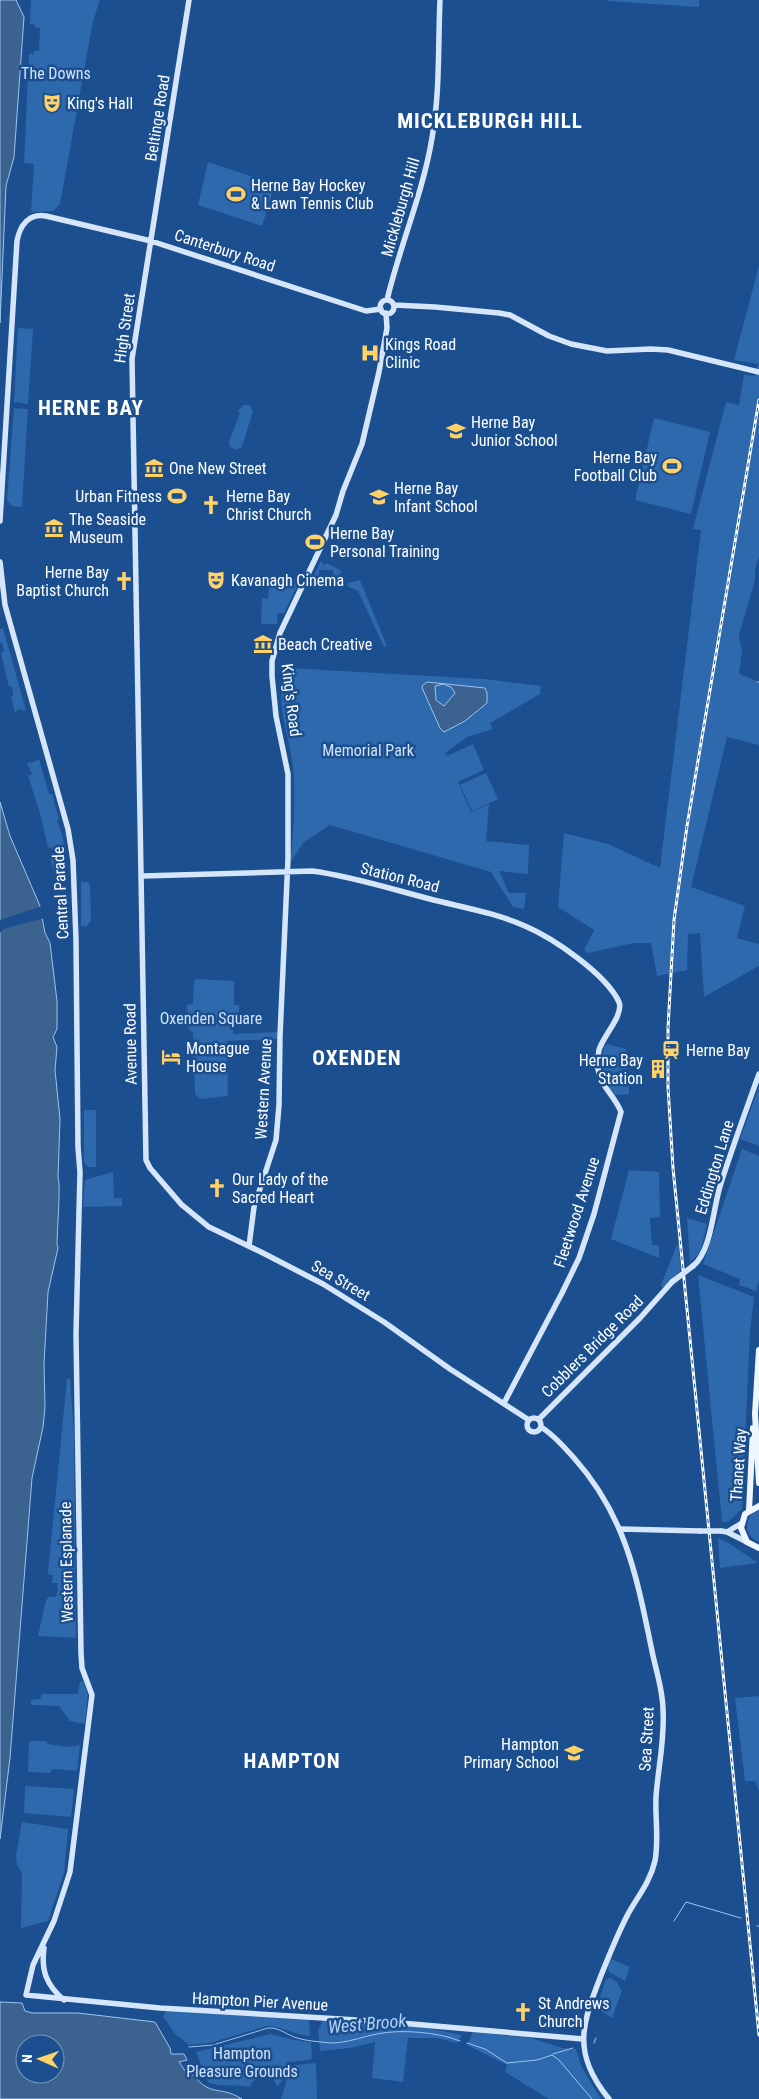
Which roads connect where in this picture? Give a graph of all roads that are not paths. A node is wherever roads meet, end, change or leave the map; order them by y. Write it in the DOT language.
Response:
graph roads {
  1 [pos="189,0"];
  2 [pos="440,0"];
  3 [pos="151,241"];
  4 [pos="388,300"];
  5 [pos="394,306"];
  6 [pos="381,309"];
  7 [pos="386,313"];
  8 [pos="759,372"];
  9 [pos="0,522"];
  10 [pos="0,562"];
  11 [pos="288,871"];
  12 [pos="142,876"];
  13 [pos="759,1074"];
  14 [pos="618,1106"];
  15 [pos="146,1160"];
  16 [pos="80,1172"];
  17 [pos="248,1246"];
  18 [pos="693,1266"];
  19 [pos="759,1350"];
  20 [pos="504,1403"];
  21 [pos="539,1419"];
  22 [pos="529,1420"];
  23 [pos="755,1422"];
  24 [pos="542,1427"];
  25 [pos="759,1483"];
  26 [pos="759,1506"];
  27 [pos="749,1511"];
  28 [pos="742,1523"];
  29 [pos="621,1529"];
  30 [pos="724,1532"];
  31 [pos="747,1542"];
  32 [pos="759,1548"];
  33 [pos="45,1943"];
  34 [pos="33,1965"];
  35 [pos="43,1966"];
  36 [pos="54,1990"];
  37 [pos="26,1995"];
  38 [pos="43,1998"];
  39 [pos="64,2000"];
  40 [pos="583,2039"];
  41 [pos="609,2099"];
  1 -- 3 [label="street, Beltinge Road"];
  2 -- 4 [label="street, Mickleburgh Hill"];
  3 -- 6 [label="street, Canterbury Road"];
  3 -- 9 [label="street, Canterbury Road"];
  3 -- 12 [label="street, High Street"];
  4 -- 5 [label="street"];
  4 -- 6 [label="street"];
  5 -- 7 [label="street"];
  5 -- 8 [label="street"];
  6 -- 7 [label="street"];
  7 -- 11 [label="street, King's Road"];
  10 -- 16 [label="street, Central Parade"];
  11 -- 12 [label="street, Station Road"];
  11 -- 14 [label="street, Station Road"];
  11 -- 17 [label="street, Western Avenue"];
  12 -- 15 [label="street, Avenue Road"];
  13 -- 18 [label="street, Eddington Lane"];
  14 -- 20 [label="street, Fleetwood Avenue"];
  15 -- 17 [label="street, Sea Street"];
  16 -- 33 [label="street, Western Esplanade"];
  17 -- 20 [label="street, Sea Street"];
  18 -- 21 [label="street, Cobblers Bridge Road, bridge"];
  19 -- 23 [label="main road, Thanet Way"];
  20 -- 22 [label="street, Sea Street"];
  21 -- 22 [label="street"];
  21 -- 24 [label="street, Sea Street"];
  22 -- 24 [label="street, Sea Street"];
  23 -- 25 [label="main road, Thanet Way"];
  23 -- 27 [label="main road, Thanet Way"];
  24 -- 29 [label="street, Sea Street"];
  26 -- 27 [label="main road"];
  27 -- 28 [label="main road"];
  28 -- 30 [label="street"];
  28 -- 31 [label="main road"];
  29 -- 30 [label="street, bridge"];
  29 -- 40 [label="street, Sea Street"];
  30 -- 31 [label="street"];
  31 -- 32 [label="main road"];
  33 -- 34 [label="street, Western Esplanade"];
  33 -- 35 [label="street, Western Esplanade"];
  34 -- 35 [label="street"];
  34 -- 37 [label="street, Western Esplanade"];
  35 -- 36 [label="street, Western Esplanade"];
  36 -- 38 [label="street"];
  36 -- 39 [label="street, Western Esplanade"];
  37 -- 38 [label="street, Hampton Pier Avenue"];
  38 -- 39 [label="street, Hampton Pier Avenue"];
  39 -- 40 [label="street, Hampton Pier Avenue"];
  40 -- 41 [label="street"];
}
